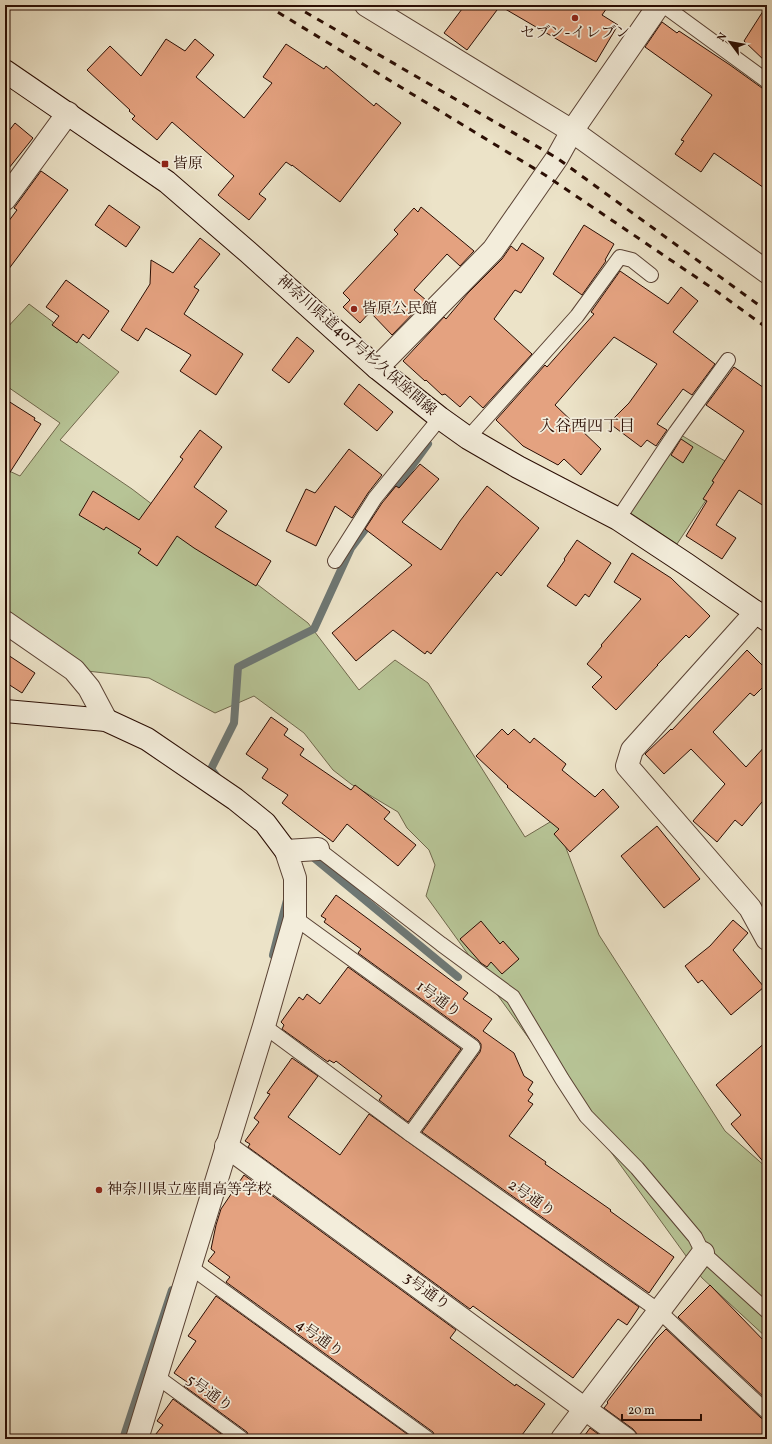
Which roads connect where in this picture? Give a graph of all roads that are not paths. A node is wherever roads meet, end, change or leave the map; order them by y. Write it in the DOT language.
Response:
graph roads {
  1 [pos="366,5"];
  2 [pos="660,5"];
  3 [pos="663,5"];
  4 [pos="5,70"];
  5 [pos="767,81"];
  6 [pos="68,113"];
  7 [pos="572,131"];
  8 [pos="5,199"];
  9 [pos="767,272"];
  10 [pos="651,275"];
  11 [pos="728,360"];
  12 [pos="377,368"];
  13 [pos="440,418"];
  14 [pos="468,438"];
  15 [pos="618,519"];
  16 [pos="335,561"];
  17 [pos="762,616"];
  18 [pos="5,622"];
  19 [pos="5,711"];
  20 [pos="106,720"];
  21 [pos="318,848"];
  22 [pos="286,851"];
  23 [pos="295,918"];
  24 [pos="767,939"];
  25 [pos="264,1026"];
  26 [pos="410,1134"];
  27 [pos="226,1146"];
  28 [pos="704,1252"];
  29 [pos="189,1266"];
  30 [pos="659,1311"];
  31 [pos="767,1311"];
  32 [pos="156,1376"];
  33 [pos="585,1408"];
  34 [pos="767,1412"];
  35 [pos="137,1439"];
  36 [pos="242,1439"];
  37 [pos="428,1439"];
  38 [pos="562,1439"];
  39 [pos="626,1439"];
  1 -- 7 [label="street"];
  2 -- 7 [label="street"];
  3 -- 5 [label="lane"];
  4 -- 6 [label="street, 神奈川県道407号杉久保座間線"];
  6 -- 8 [label="street"];
  6 -- 12 [label="street, 神奈川県道407号杉久保座間線"];
  7 -- 9 [label="street"];
  7 -- 12 [label="street"];
  10 -- 14 [label="lane"];
  11 -- 15 [label="lane"];
  12 -- 13 [label="street, 神奈川県道407号杉久保座間線"];
  13 -- 14 [label="street, 神奈川県道407号杉久保座間線"];
  13 -- 16 [label="lane"];
  14 -- 15 [label="street, 神奈川県道407号杉久保座間線"];
  15 -- 17 [label="street, 神奈川県道407号杉久保座間線"];
  17 -- 24 [label="street"];
  18 -- 20 [label="street"];
  19 -- 20 [label="street"];
  20 -- 22 [label="street"];
  21 -- 22 [label="street"];
  21 -- 28 [label="lane"];
  22 -- 23 [label="street"];
  23 -- 25 [label="street"];
  23 -- 26 [label="lane, 1号通り"];
  25 -- 26 [label="lane, 2号通り"];
  25 -- 27 [label="street"];
  26 -- 30 [label="lane, 2号通り"];
  27 -- 29 [label="street"];
  27 -- 33 [label="street, 3号通り"];
  28 -- 30 [label="street"];
  28 -- 31 [label="lane"];
  29 -- 32 [label="street"];
  29 -- 37 [label="lane, 4号通り"];
  30 -- 33 [label="street"];
  30 -- 34 [label="lane, 2号通り"];
  32 -- 35 [label="street"];
  32 -- 36 [label="lane, 5号通り"];
  33 -- 38 [label="street"];
  33 -- 39 [label="street, 3号通り"];
}
